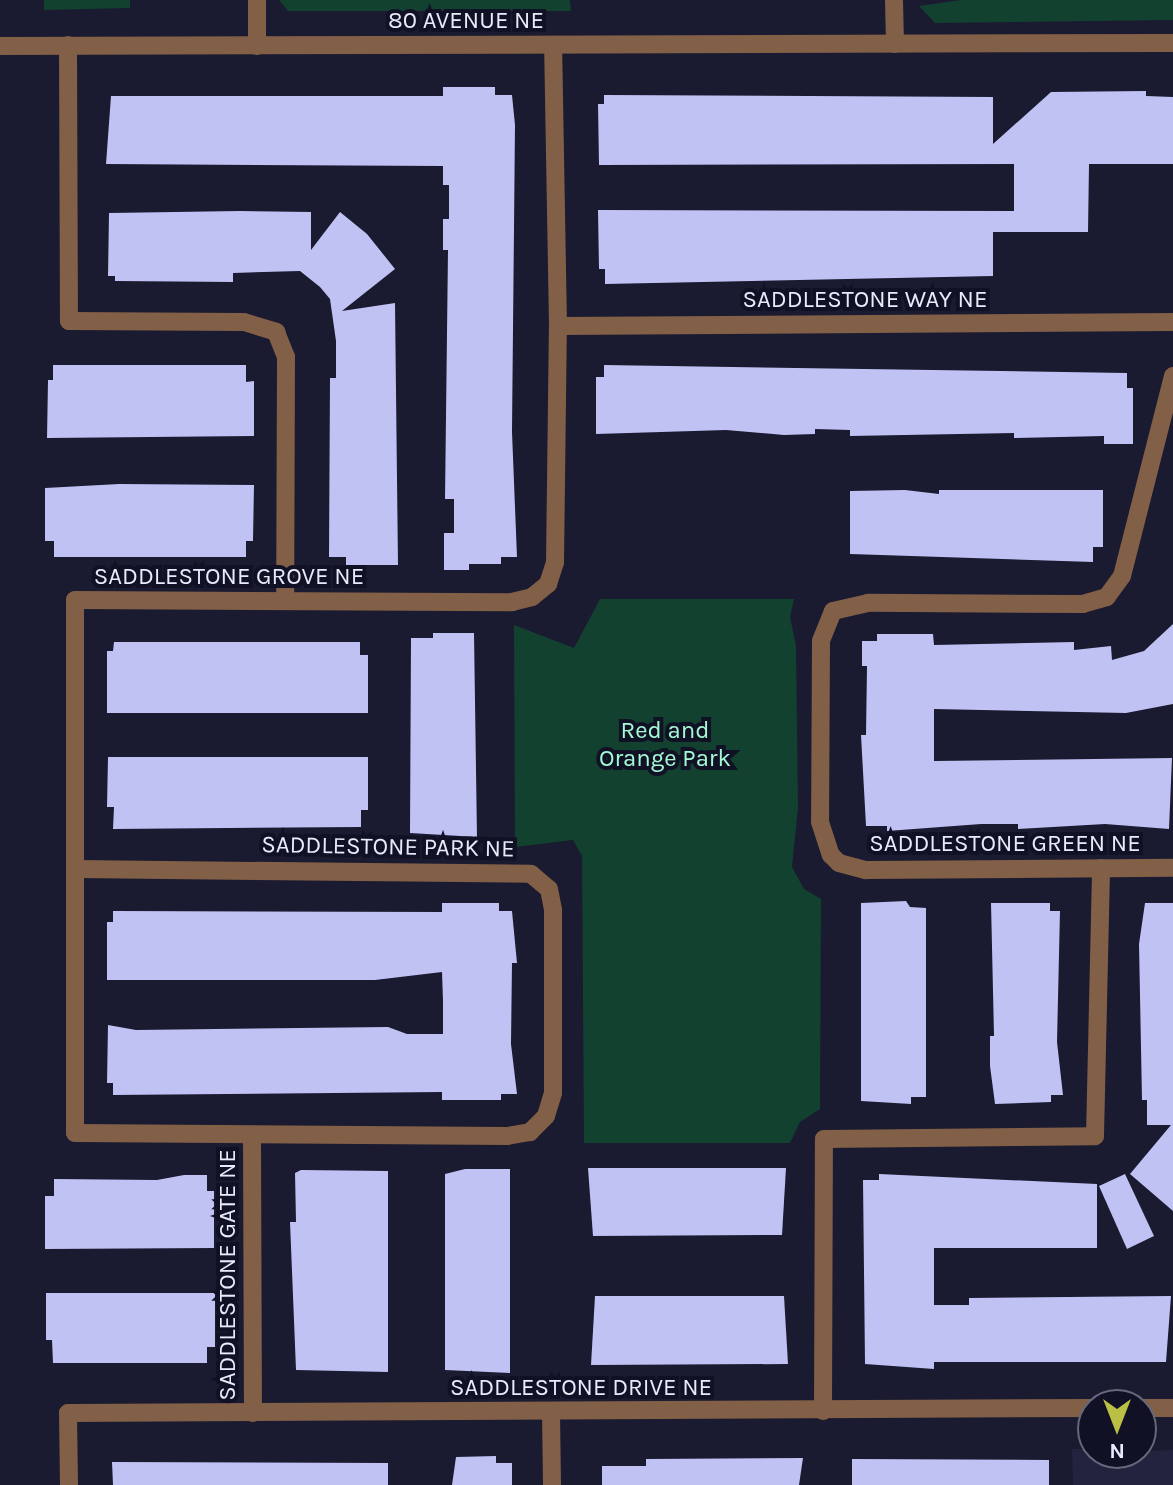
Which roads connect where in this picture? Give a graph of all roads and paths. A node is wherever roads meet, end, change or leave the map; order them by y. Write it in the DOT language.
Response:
graph roads {
  1 [pos="257,0"];
  2 [pos="894,0"];
  3 [pos="1173,43"];
  4 [pos="895,44"];
  5 [pos="68,45"];
  6 [pos="553,45"];
  7 [pos="0,46"];
  8 [pos="257,46"];
  9 [pos="1173,322"];
  10 [pos="558,326"];
  11 [pos="1173,376"];
  12 [pos="285,601"];
  13 [pos="1101,868"];
  14 [pos="1173,868"];
  15 [pos="75,869"];
  16 [pos="252,1137"];
  17 [pos="1077,1408"];
  18 [pos="823,1411"];
  19 [pos="253,1413"];
  20 [pos="551,1413"];
  21 [pos="69,1485"];
  22 [pos="552,1485"];
  1 -- 8 [label="street"];
  2 -- 4 [label="street"];
  3 -- 4 [label="street, 80 AVENUE NE"];
  4 -- 6 [label="street, 80 AVENUE NE"];
  5 -- 7 [label="street, 80 AVENUE NE"];
  5 -- 8 [label="street, 80 AVENUE NE"];
  5 -- 12 [label="street"];
  6 -- 8 [label="street, 80 AVENUE NE"];
  6 -- 10 [label="street, SADDLESTONE GROVE NE"];
  9 -- 10 [label="street, SADDLESTONE WAY NE"];
  10 -- 12 [label="street, SADDLESTONE GROVE NE"];
  11 -- 13 [label="street, SADDLESTONE GREEN NE"];
  12 -- 15 [label="street, SADDLESTONE GROVE NE"];
  13 -- 14 [label="street, SADDLESTONE GREEN NE"];
  13 -- 18 [label="street"];
  15 -- 16 [label="street, SADDLESTONE GROVE NE"];
  15 -- 16 [label="street, SADDLESTONE PARK NE"];
  16 -- 19 [label="street, SADDLESTONE GATE NE"];
  17 -- 18 [label="street, SADDLESTONE DRIVE NE"];
  18 -- 20 [label="street, SADDLESTONE DRIVE NE"];
  19 -- 20 [label="street, SADDLESTONE DRIVE NE"];
  19 -- 21 [label="street, SADDLESTONE DRIVE NE"];
  20 -- 22 [label="street"];
}
